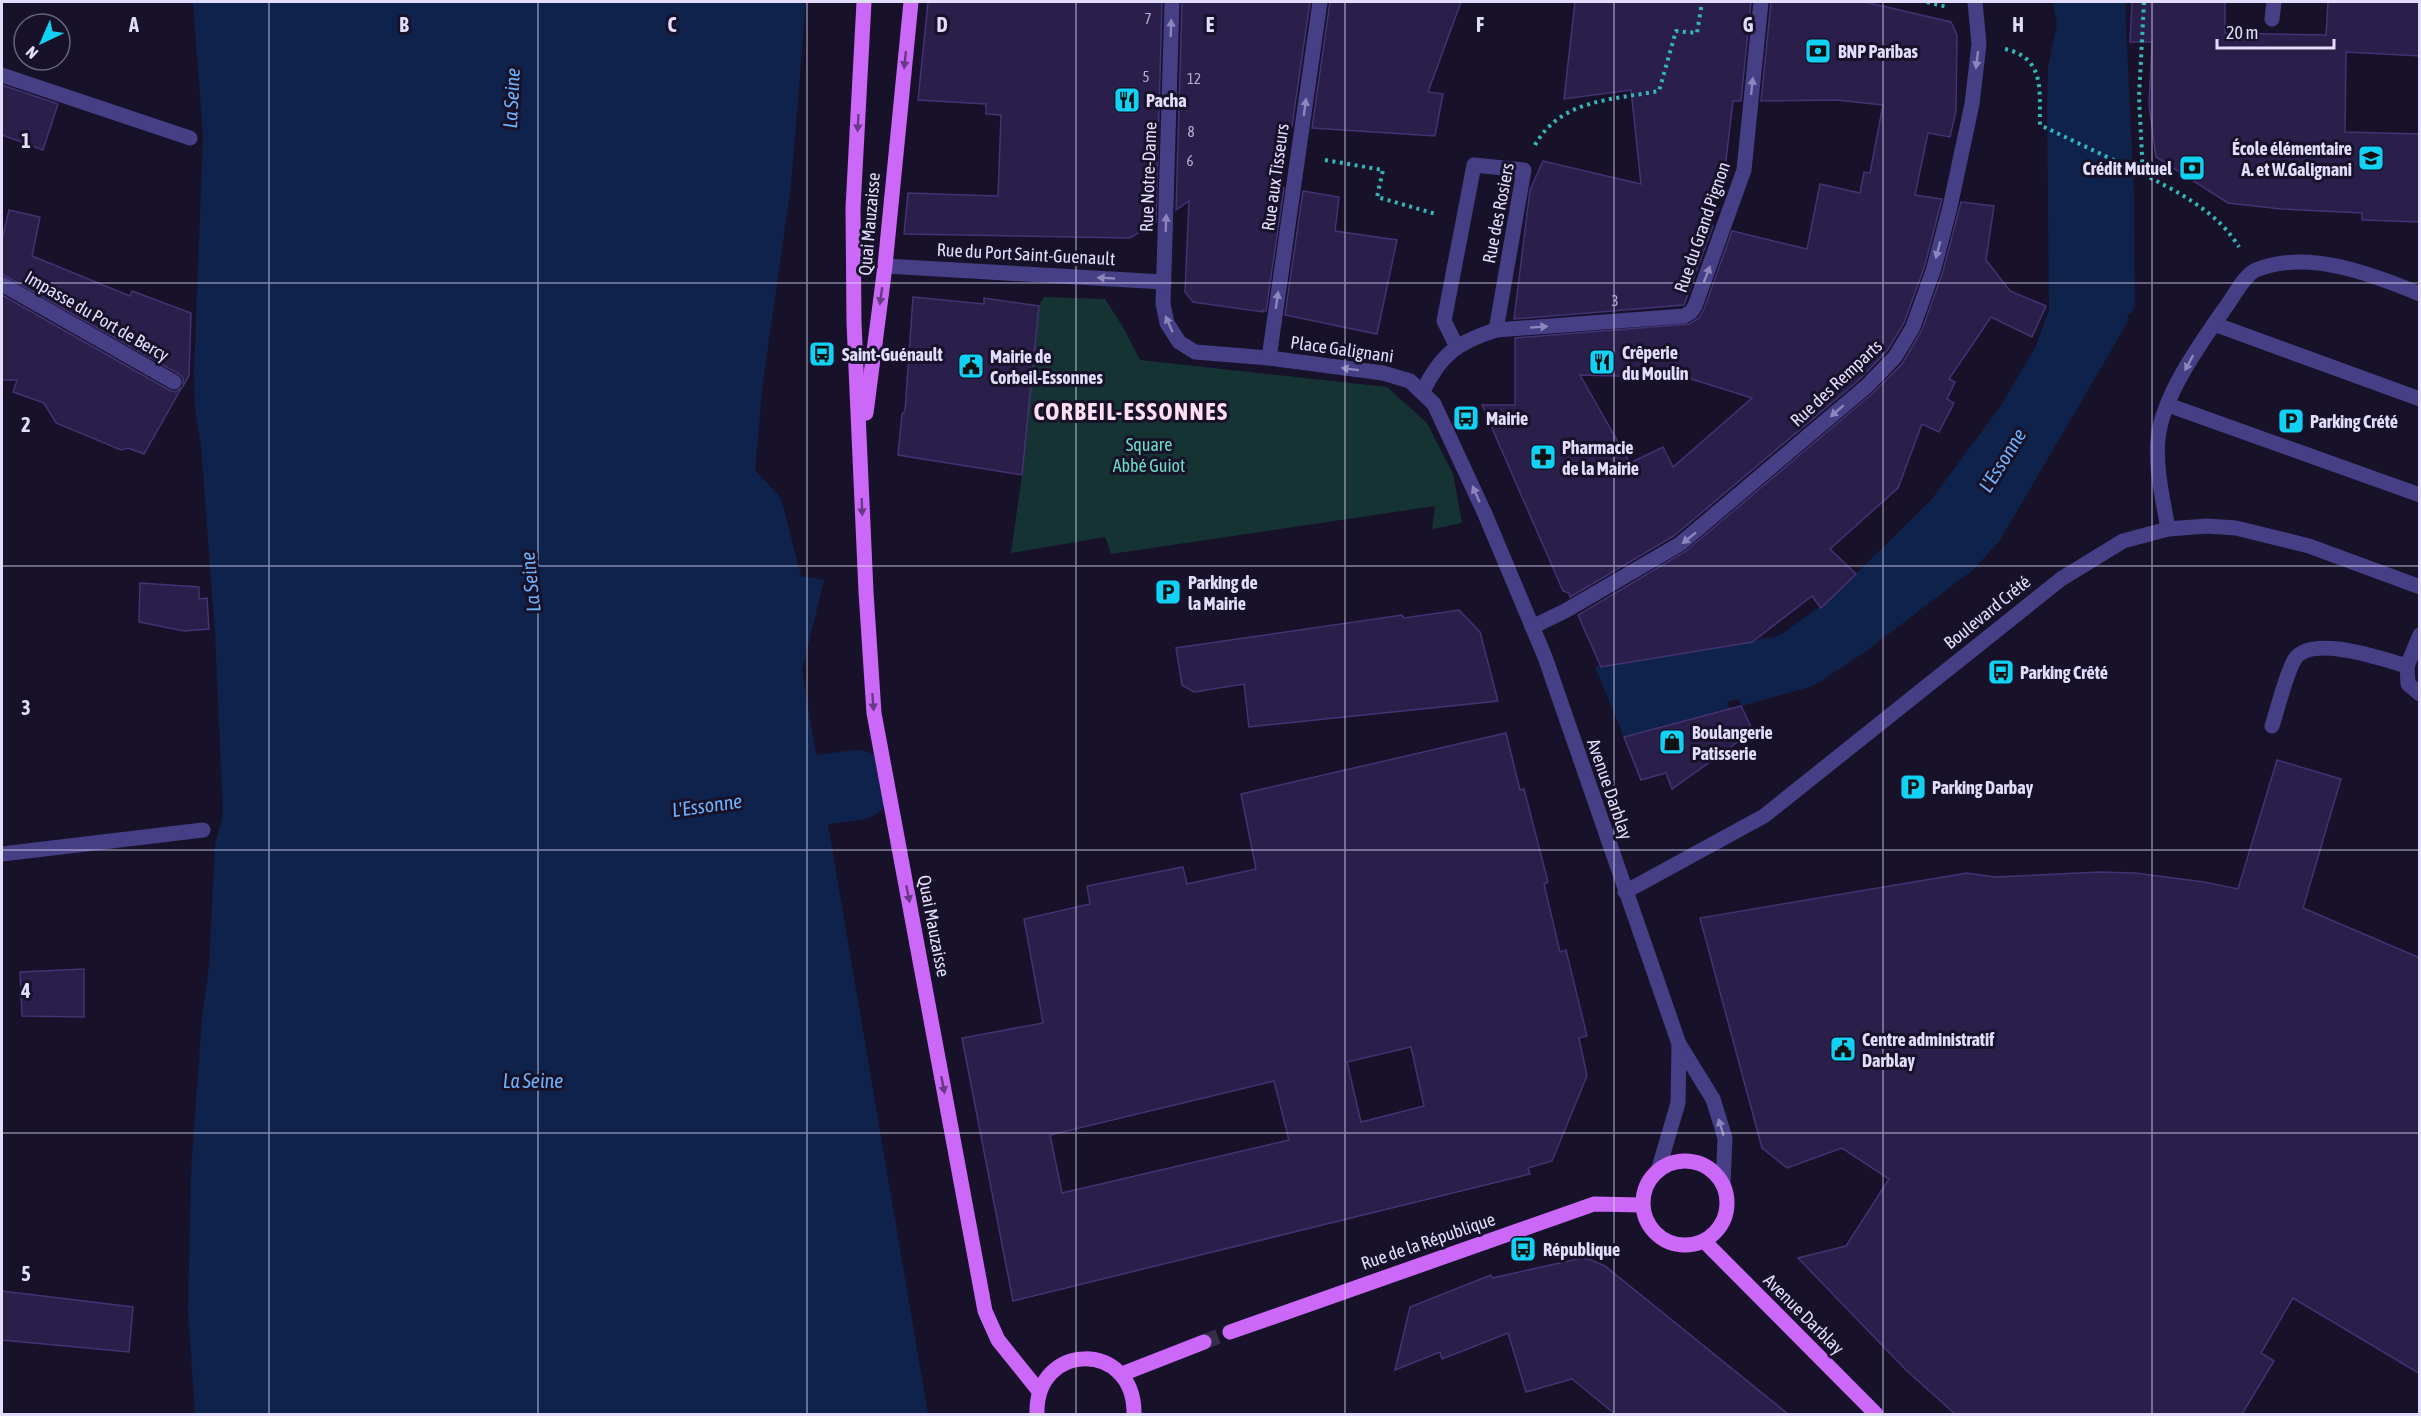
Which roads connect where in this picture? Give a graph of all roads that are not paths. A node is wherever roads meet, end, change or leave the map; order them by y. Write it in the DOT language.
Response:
graph roads {
  1 [pos="864,2"];
  2 [pos="910,2"];
  3 [pos="1172,2"];
  4 [pos="1320,2"];
  5 [pos="1761,2"];
  6 [pos="1975,2"];
  7 [pos="2274,2"];
  8 [pos="2272,20"];
  9 [pos="2,75"];
  10 [pos="190,138"];
  11 [pos="885,266"];
  12 [pos="1164,282"];
  13 [pos="2,284"];
  14 [pos="2420,294"];
  15 [pos="2214,324"];
  16 [pos="1496,330"];
  17 [pos="1457,346"];
  18 [pos="1269,358"];
  19 [pos="174,382"];
  20 [pos="1423,391"];
  21 [pos="2420,399"];
  22 [pos="2168,405"];
  23 [pos="861,449"];
  24 [pos="2420,495"];
  25 [pos="2168,529"];
  26 [pos="1500,548"];
  27 [pos="2420,587"];
  28 [pos="1532,627"];
  29 [pos="2420,635"];
  30 [pos="2407,666"];
  31 [pos="2420,694"];
  32 [pos="2272,726"];
  33 [pos="204,830"];
  34 [pos="2,854"];
  35 [pos="1625,892"];
  36 [pos="1679,1044"];
  37 [pos="1658,1171"];
  38 [pos="1723,1185"];
  39 [pos="1642,1205"];
  40 [pos="1704,1241"];
  41 [pos="1230,1332"];
  42 [pos="1204,1342"];
  43 [pos="1122,1374"];
  44 [pos="1040,1391"];
  45 [pos="1037,1414"];
  46 [pos="1134,1414"];
  47 [pos="1876,1414"];
  1 -- 23 [label="main road, Quai Mauzaisse, one-way"];
  2 -- 11 [label="main road, Quai Mauzaisse, one-way"];
  12 -- 3 [label="street, Rue Notre-Dame, one-way"];
  18 -- 4 [label="street, Rue aux Tisseurs, one-way"];
  16 -- 5 [label="street, Rue du Grand Pignon, one-way"];
  6 -- 28 [label="street, Rue des Remparts, one-way"];
  7 -- 8 [label="street"];
  9 -- 10 [label="street"];
  12 -- 11 [label="street, Rue du Port Saint-Guenault, one-way"];
  11 -- 23 [label="main road, Quai Mauzaisse, one-way"];
  18 -- 12 [label="street, Place Galignani, one-way"];
  13 -- 19 [label="street, Impasse du Port de Bercy"];
  14 -- 15 [label="street"];
  15 -- 21 [label="street"];
  15 -- 22 [label="street, one-way"];
  16 -- 17 [label="street, Rue du Grand Pignon"];
  16 -- 17 [label="street, Rue des Rosiers"];
  17 -- 20 [label="street, Rue du Grand Pignon"];
  20 -- 18 [label="street, Place Galignani, one-way"];
  26 -- 20 [label="street, Place Galignani, one-way"];
  22 -- 24 [label="street"];
  22 -- 25 [label="street"];
  23 -- 44 [label="main road, Quai Mauzaisse, one-way"];
  25 -- 27 [label="street, Boulevard Crété"];
  25 -- 35 [label="street, Boulevard Crété"];
  26 -- 28 [label="street, Avenue Darblay"];
  28 -- 35 [label="street, Avenue Darblay"];
  29 -- 30 [label="street"];
  30 -- 31 [label="street"];
  30 -- 32 [label="street"];
  33 -- 34 [label="street"];
  35 -- 36 [label="street, Avenue Darblay"];
  36 -- 37 [label="street, Avenue Darblay"];
  38 -- 36 [label="street, Avenue Darblay, one-way"];
  37 -- 38 [label="main road"];
  37 -- 39 [label="main road, Avenue Darblay"];
  38 -- 40 [label="main road, Avenue Darblay"];
  39 -- 40 [label="main road"];
  39 -- 41 [label="main road, Rue de la République"];
  40 -- 47 [label="main road, Avenue Darblay"];
  42 -- 43 [label="main road"];
  43 -- 44 [label="main road"];
  43 -- 46 [label="main road"];
  44 -- 45 [label="main road"];
}
